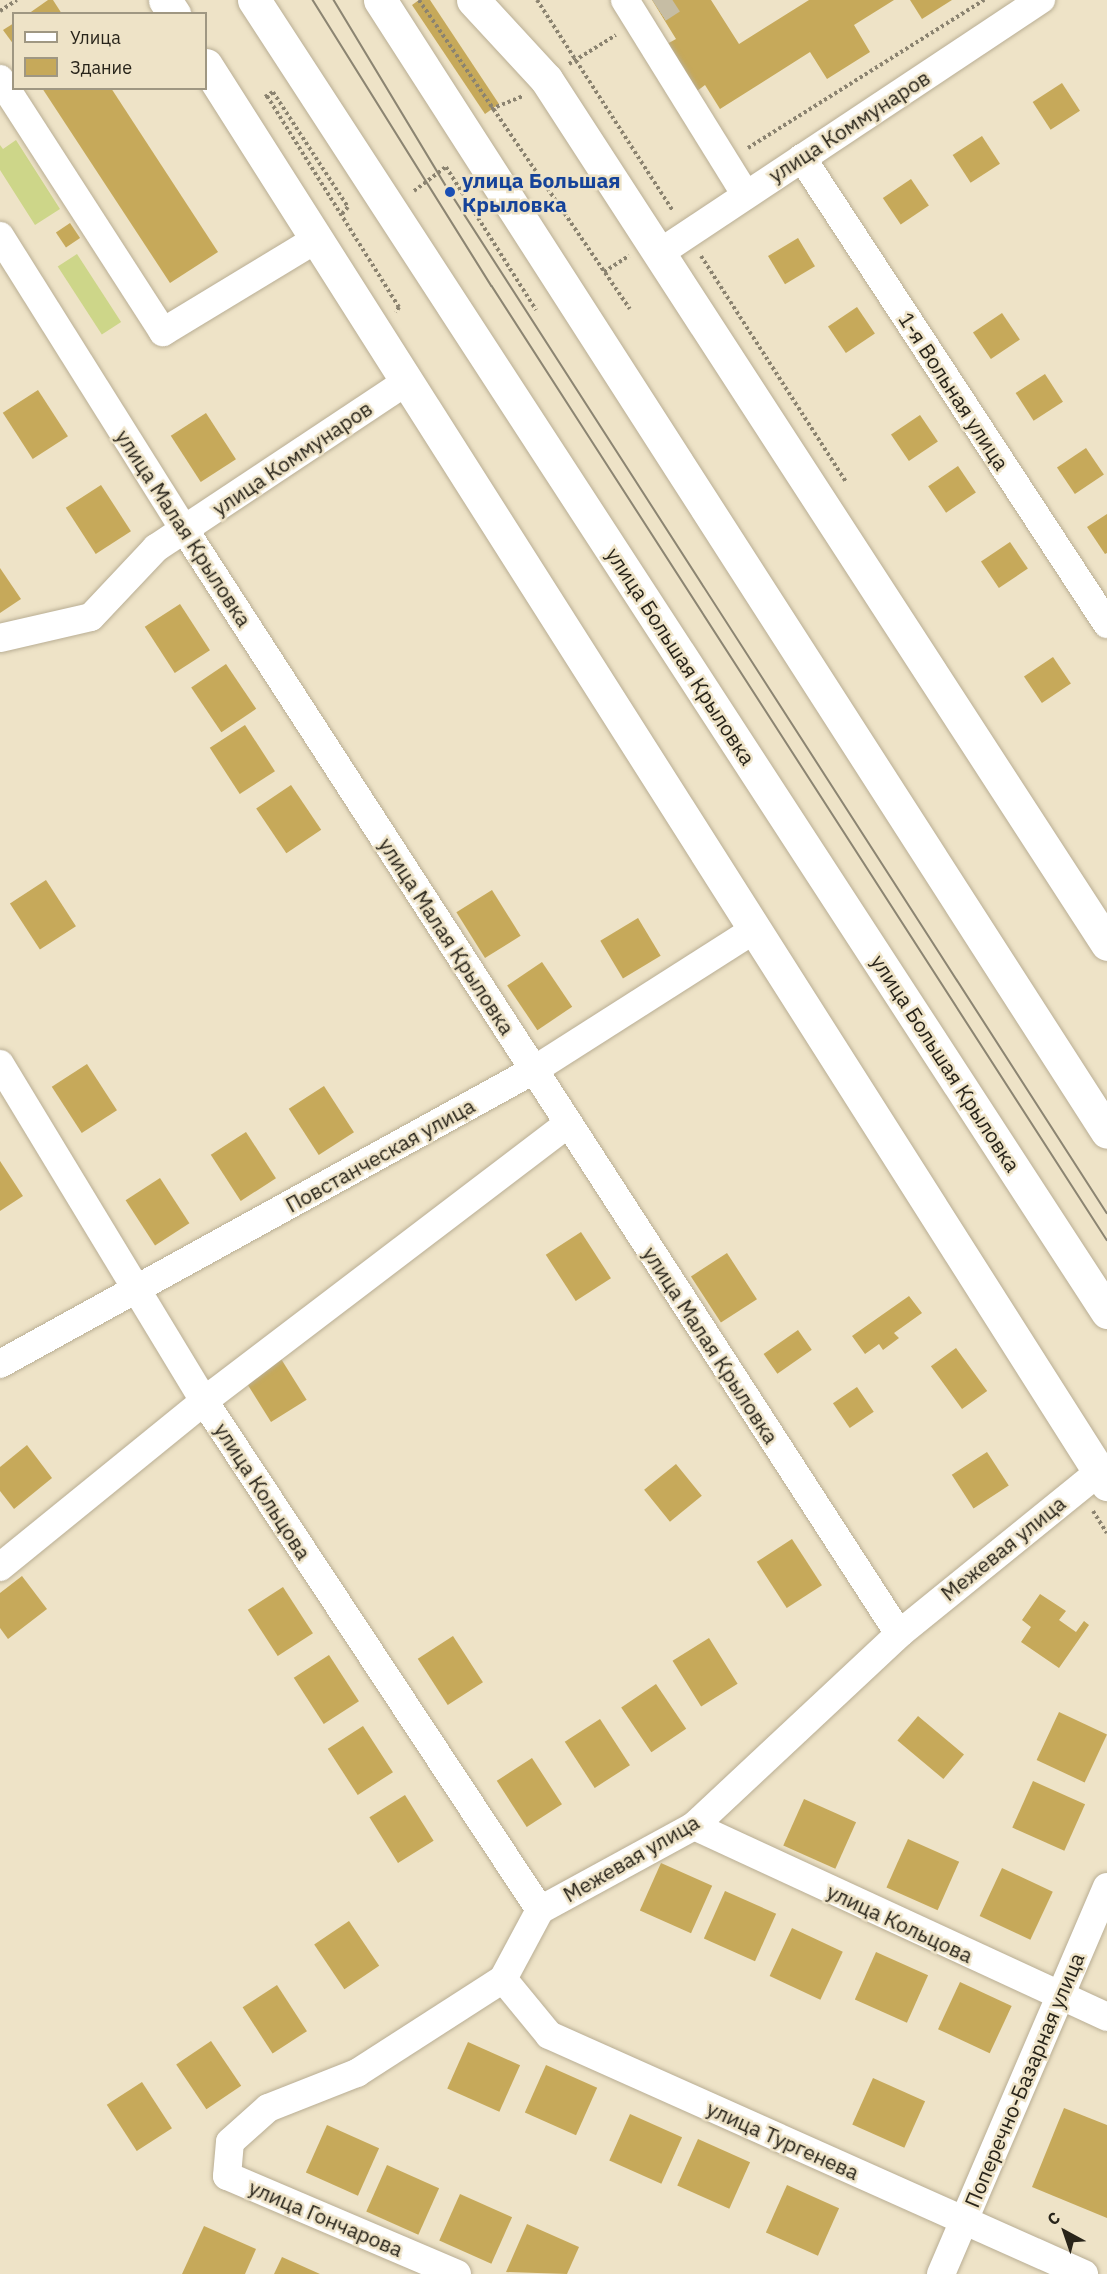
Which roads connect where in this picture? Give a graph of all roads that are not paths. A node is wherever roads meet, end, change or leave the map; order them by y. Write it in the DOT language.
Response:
graph roads {
  1 [pos="254,0"];
  2 [pos="380,0"];
  3 [pos="473,0"];
  4 [pos="1041,0"];
  5 [pos="640,10"];
  6 [pos="207,67"];
  7 [pos="0,79"];
  8 [pos="802,158"];
  9 [pos="746,195"];
  10 [pos="0,236"];
  11 [pos="315,240"];
  12 [pos="658,254"];
  13 [pos="404,383"];
  14 [pos="184,529"];
  15 [pos="1107,624"];
  16 [pos="0,638"];
  17 [pos="752,931"];
  18 [pos="1107,944"];
  19 [pos="0,1064"];
  20 [pos="534,1070"];
  21 [pos="567,1124"];
  22 [pos="1107,1132"];
  23 [pos="138,1288"];
  24 [pos="1107,1312"];
  25 [pos="0,1364"];
  26 [pos="204,1401"];
  27 [pos="1103,1478"];
  28 [pos="0,1567"];
  29 [pos="899,1634"];
  30 [pos="694,1826"];
  31 [pos="1107,1887"];
  32 [pos="540,1910"];
  33 [pos="503,1978"];
  34 [pos="1059,1998"];
  35 [pos="1107,2018"];
  36 [pos="227,2176"];
  37 [pos="964,2221"];
  38 [pos="458,2274"];
  39 [pos="941,2274"];
  40 [pos="1084,2274"];
  1 -- 24 [label="main road, улица Большая Крыловка"];
  2 -- 22 [label="main road"];
  3 -- 12 [label="main road"];
  4 -- 8 [label="street, улица Коммунаров"];
  5 -- 9 [label="street"];
  6 -- 11 [label="main road"];
  7 -- 11 [label="street"];
  8 -- 9 [label="street, улица Коммунаров"];
  8 -- 15 [label="street, 1-я Вольная улица"];
  9 -- 12 [label="street, улица Коммунаров"];
  10 -- 14 [label="street, улица Малая Крыловка"];
  11 -- 13 [label="main road"];
  12 -- 18 [label="main road"];
  13 -- 14 [label="street, улица Коммунаров"];
  13 -- 17 [label="main road"];
  14 -- 16 [label="street, улица Коммунаров"];
  14 -- 20 [label="street, улица Малая Крыловка"];
  17 -- 20 [label="street, Повстанческая улица"];
  17 -- 27 [label="main road"];
  19 -- 23 [label="street, улица Кольцова"];
  20 -- 21 [label="street, улица Малая Крыловка"];
  20 -- 23 [label="street, Повстанческая улица"];
  21 -- 26 [label="street"];
  21 -- 29 [label="street, улица Малая Крыловка"];
  23 -- 25 [label="street, Повстанческая улица"];
  23 -- 26 [label="street, улица Кольцова"];
  26 -- 28 [label="street"];
  26 -- 32 [label="street, улица Кольцова"];
  27 -- 29 [label="street, Межевая улица"];
  29 -- 30 [label="street, Межевая улица"];
  30 -- 32 [label="street, Межевая улица"];
  30 -- 34 [label="street, улица Кольцова"];
  31 -- 34 [label="street, Поперечно-Базарная улица"];
  32 -- 33 [label="street, Межевая улица"];
  33 -- 36 [label="street, Межевая улица"];
  33 -- 37 [label="street, улица Тургенева"];
  34 -- 35 [label="street, улица Кольцова"];
  34 -- 37 [label="street, Поперечно-Базарная улица"];
  36 -- 38 [label="street, улица Гончарова"];
  37 -- 39 [label="street, Поперечно-Базарная улица"];
  37 -- 40 [label="street, улица Тургенева"];
}
